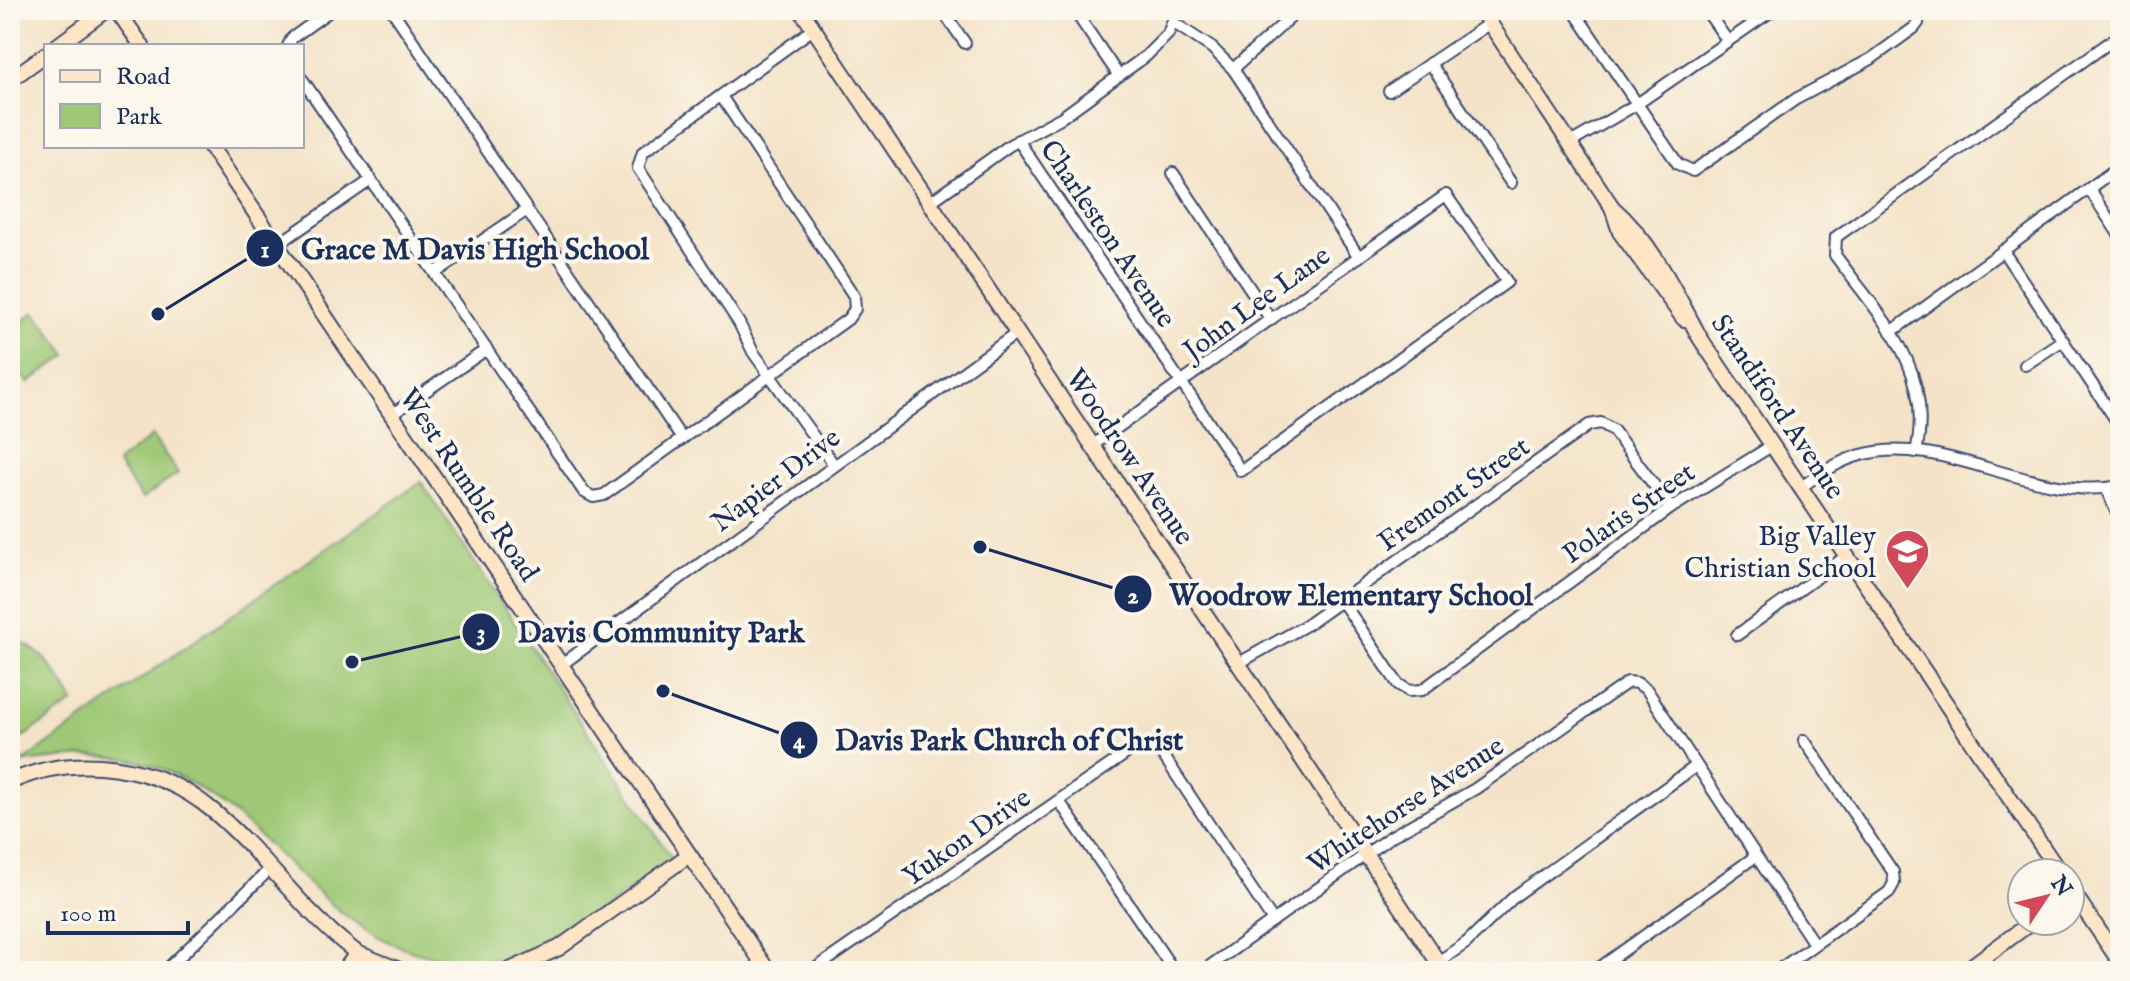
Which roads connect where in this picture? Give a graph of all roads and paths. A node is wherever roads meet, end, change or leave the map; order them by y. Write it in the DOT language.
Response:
graph roads {
  1 [pos="106,10"];
  2 [pos="117,10"];
  3 [pos="331,10"];
  4 [pos="392,10"];
  5 [pos="801,10"];
  6 [pos="942,10"];
  7 [pos="1074,10"];
  8 [pos="1177,10"];
  9 [pos="1290,10"];
  10 [pos="1706,10"];
  11 [pos="1773,10"];
  12 [pos="1576,14"];
  13 [pos="1920,14"];
  14 [pos="1485,16"];
  15 [pos="1174,23"];
  16 [pos="813,29"];
  17 [pos="1727,40"];
  18 [pos="2118,40"];
  19 [pos="965,43"];
  20 [pos="60,44"];
  21 [pos="141,44"];
  22 [pos="289,44"];
  23 [pos="44,55"];
  24 [pos="1430,63"];
  25 [pos="1233,69"];
  26 [pos="1119,76"];
  27 [pos="10,80"];
  28 [pos="304,82"];
  29 [pos="1389,91"];
  30 [pos="721,96"];
  31 [pos="1637,104"];
  32 [pos="1018,140"];
  33 [pos="1570,143"];
  34 [pos="211,148"];
  35 [pos="2120,166"];
  36 [pos="1173,173"];
  37 [pos="371,180"];
  38 [pos="1511,183"];
  39 [pos="2089,189"];
  40 [pos="929,203"];
  41 [pos="527,210"];
  42 [pos="2120,236"];
  43 [pos="277,245"];
  44 [pos="2003,251"];
  45 [pos="1359,257"];
  46 [pos="435,273"];
  47 [pos="1271,320"];
  48 [pos="1891,332"];
  49 [pos="1017,333"];
  50 [pos="2063,340"];
  51 [pos="487,349"];
  52 [pos="2025,365"];
  53 [pos="770,376"];
  54 [pos="1182,384"];
  55 [pos="391,415"];
  56 [pos="2120,426"];
  57 [pos="682,439"];
  58 [pos="1093,445"];
  59 [pos="1773,445"];
  60 [pos="1916,452"];
  61 [pos="834,465"];
  62 [pos="1241,471"];
  63 [pos="2120,486"];
  64 [pos="1801,487"];
  65 [pos="2106,489"];
  66 [pos="1671,508"];
  67 [pos="2120,519"];
  68 [pos="1848,555"];
  69 [pos="1342,601"];
  70 [pos="1737,635"];
  71 [pos="1239,663"];
  72 [pos="561,665"];
  73 [pos="1804,740"];
  74 [pos="1696,766"];
  75 [pos="10,782"];
  76 [pos="1059,801"];
  77 [pos="1367,854"];
  78 [pos="689,855"];
  79 [pos="1756,856"];
  80 [pos="2049,857"];
  81 [pos="269,870"];
  82 [pos="2086,913"];
  83 [pos="1273,921"];
  84 [pos="2011,937"];
  85 [pos="1814,944"];
  86 [pos="357,953"];
  87 [pos="2120,962"];
  88 [pos="10,965"];
  89 [pos="1441,967"];
  90 [pos="1030,970"];
  91 [pos="15,971"];
  92 [pos="165,971"];
  93 [pos="344,971"];
  94 [pos="402,971"];
  95 [pos="508,971"];
  96 [pos="768,971"];
  97 [pos="812,971"];
  98 [pos="1014,971"];
  99 [pos="1174,971"];
  100 [pos="1203,971"];
  101 [pos="1595,971"];
  102 [pos="1777,971"];
  103 [pos="1965,971"];
  1 -- 20 [label="street"];
  2 -- 21 [label="street"];
  3 -- 22 [label="street"];
  4 -- 41 [label="street"];
  5 -- 16 [label="street, Woodrow Avenue"];
  6 -- 19 [label="street"];
  7 -- 26 [label="street"];
  8 -- 15 [label="street"];
  9 -- 25 [label="street"];
  10 -- 17 [label="street"];
  11 -- 17 [label="street"];
  12 -- 31 [label="street"];
  13 -- 31 [label="street"];
  14 -- 24 [label="street"];
  14 -- 33 [label="street, Standiford Avenue"];
  15 -- 25 [label="street"];
  15 -- 26 [label="street"];
  16 -- 30 [label="street"];
  16 -- 40 [label="street, Woodrow Avenue"];
  17 -- 31 [label="street"];
  18 -- 48 [label="street"];
  23 -- 27 [label="street"];
  24 -- 29 [label="street"];
  24 -- 38 [label="street"];
  25 -- 45 [label="street"];
  26 -- 32 [label="street"];
  28 -- 37 [label="street"];
  30 -- 53 [label="street"];
  30 -- 53 [label="street"];
  31 -- 33 [label="street"];
  32 -- 40 [label="street"];
  32 -- 54 [label="street, Charleston Avenue"];
  33 -- 59 [label="street, Standiford Avenue"];
  34 -- 43 [label="street, West Rumble Road"];
  35 -- 39 [label="street"];
  36 -- 47 [label="street"];
  37 -- 43 [label="street"];
  37 -- 46 [label="street"];
  39 -- 42 [label="street"];
  39 -- 44 [label="street"];
  40 -- 49 [label="street, Woodrow Avenue"];
  41 -- 46 [label="street"];
  41 -- 57 [label="street"];
  43 -- 55 [label="street, West Rumble Road"];
  44 -- 48 [label="street"];
  44 -- 50 [label="street"];
  45 -- 47 [label="street, John Lee Lane"];
  45 -- 62 [label="street, John Lee Lane"];
  46 -- 51 [label="street"];
  47 -- 54 [label="street, John Lee Lane"];
  48 -- 60 [label="street"];
  49 -- 58 [label="street, Woodrow Avenue"];
  49 -- 61 [label="street, Napier Drive"];
  50 -- 52 [label="street"];
  50 -- 56 [label="street"];
  51 -- 55 [label="street"];
  51 -- 57 [label="street"];
  53 -- 57 [label="street"];
  53 -- 61 [label="street"];
  54 -- 58 [label="street, John Lee Lane"];
  54 -- 62 [label="street, Charleston Avenue"];
  55 -- 72 [label="street, West Rumble Road"];
  58 -- 71 [label="street, Woodrow Avenue"];
  59 -- 64 [label="street, Standiford Avenue"];
  59 -- 66 [label="street, Polaris Street"];
  60 -- 64 [label="street"];
  60 -- 65 [label="street"];
  61 -- 72 [label="street, Napier Drive"];
  63 -- 65 [label="street"];
  64 -- 68 [label="street, Standiford Avenue"];
  65 -- 67 [label="street"];
  66 -- 69 [label="street, Fremont Street"];
  66 -- 69 [label="street, Polaris Street"];
  68 -- 70 [label="street"];
  68 -- 80 [label="street, Standiford Avenue"];
  69 -- 71 [label="street, Fremont Street"];
  71 -- 77 [label="street, Woodrow Avenue"];
  72 -- 78 [label="street, West Rumble Road"];
  73 -- 85 [label="street"];
  74 -- 77 [label="street, Whitehorse Avenue"];
  74 -- 79 [label="street"];
  74 -- 89 [label="street"];
  75 -- 81 [label="street"];
  76 -- 83 [label="street, Yukon Drive"];
  76 -- 97 [label="street, Yukon Drive"];
  76 -- 99 [label="street"];
  77 -- 83 [label="street, Whitehorse Avenue"];
  77 -- 89 [label="street, Woodrow Avenue"];
  78 -- 95 [label="street"];
  78 -- 96 [label="street, West Rumble Road"];
  79 -- 85 [label="street"];
  79 -- 101 [label="street"];
  81 -- 86 [label="street"];
  81 -- 92 [label="street"];
  82 -- 87 [label="street"];
  83 -- 100 [label="street, Whitehorse Avenue"];
  84 -- 103 [label="street"];
  85 -- 102 [label="street"];
  86 -- 93 [label="street"];
  86 -- 94 [label="street"];
  88 -- 91 [label="street"];
  90 -- 98 [label="street"];
}
